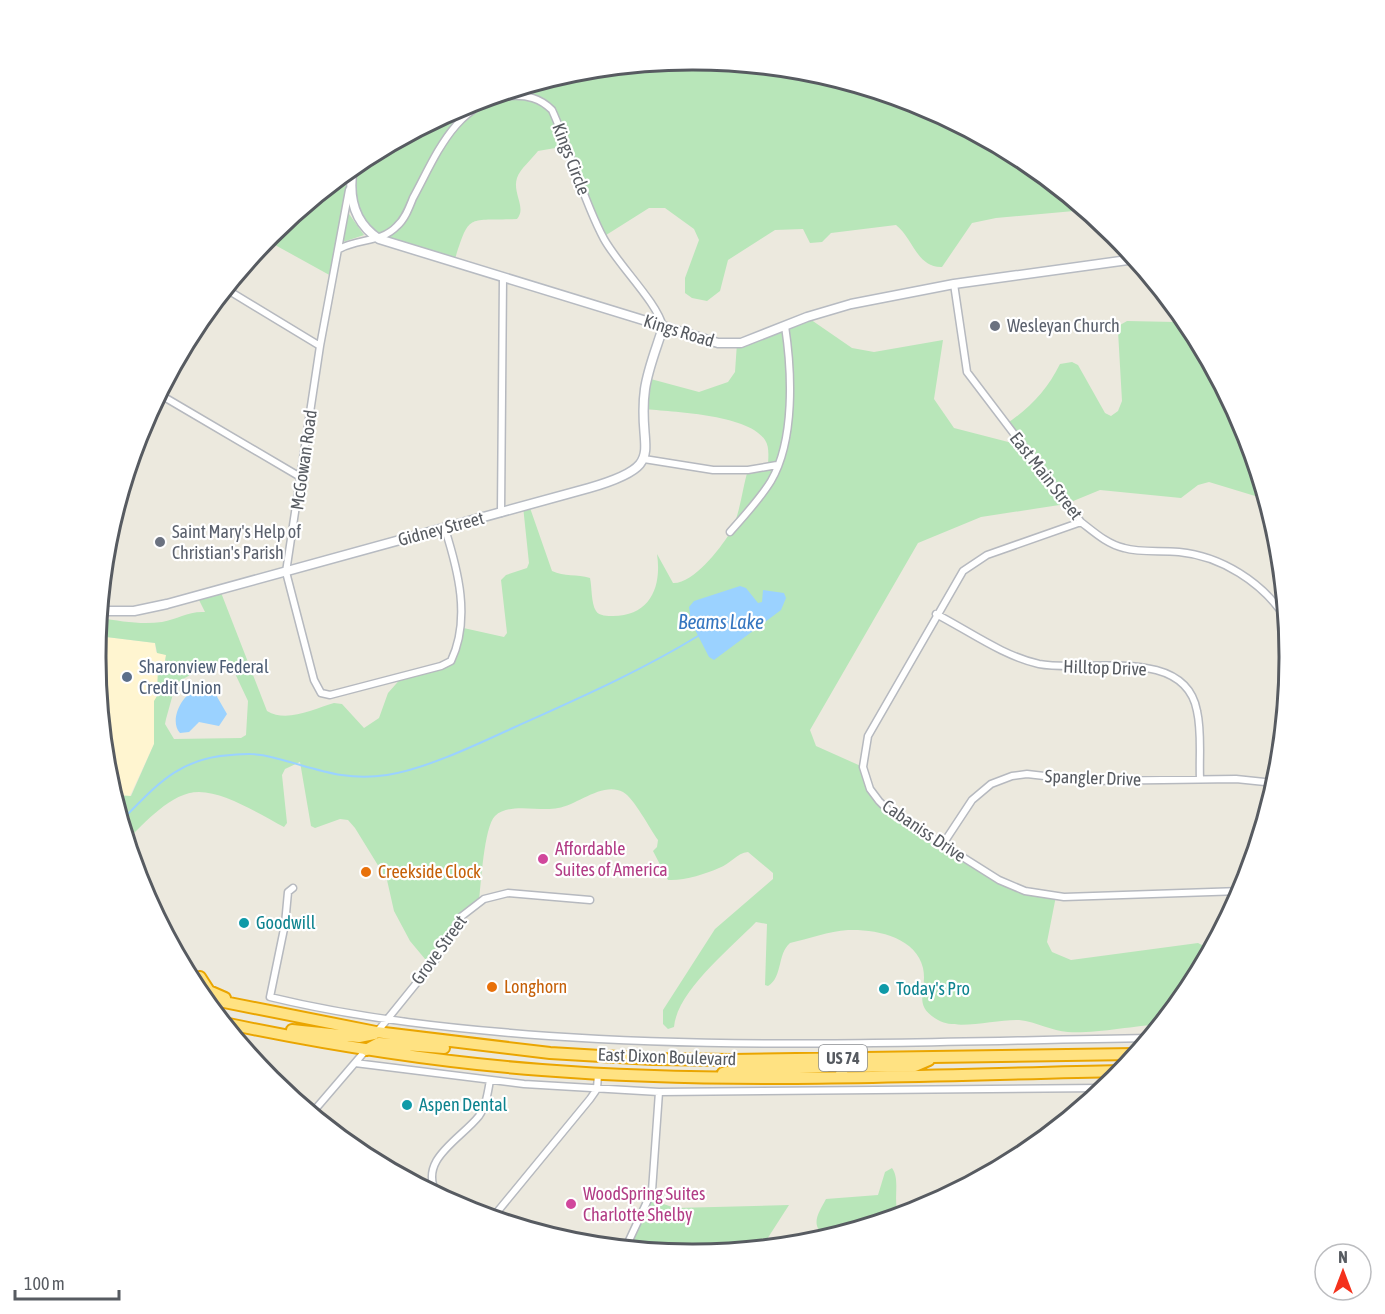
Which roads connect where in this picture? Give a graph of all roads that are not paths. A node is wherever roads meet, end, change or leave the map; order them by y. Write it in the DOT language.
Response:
graph roads {
  1 [pos="519,97"];
  2 [pos="468,115"];
  3 [pos="459,121"];
  4 [pos="351,181"];
  5 [pos="350,184"];
  6 [pos="379,239"];
  7 [pos="339,249"];
  8 [pos="1124,260"];
  9 [pos="503,277"];
  10 [pos="954,284"];
  11 [pos="233,293"];
  12 [pos="785,326"];
  13 [pos="663,327"];
  14 [pos="320,346"];
  15 [pos="166,398"];
  16 [pos="644,459"];
  17 [pos="777,465"];
  18 [pos="302,478"];
  19 [pos="501,513"];
  20 [pos="1081,522"];
  21 [pos="445,528"];
  22 [pos="730,532"];
  23 [pos="286,572"];
  24 [pos="1277,606"];
  25 [pos="108,612"];
  26 [pos="936,614"];
  27 [pos="1200,780"];
  28 [pos="1265,783"];
  29 [pos="943,844"];
  30 [pos="293,888"];
  31 [pos="1230,891"];
  32 [pos="590,900"];
  33 [pos="211,992"];
  34 [pos="218,1001"];
  35 [pos="254,1010"];
  36 [pos="388,1020"];
  37 [pos="237,1026"];
  38 [pos="261,1031"];
  39 [pos="376,1032"];
  40 [pos="1138,1038"];
  41 [pos="832,1043"];
  42 [pos="458,1044"];
  43 [pos="366,1050"];
  44 [pos="1124,1054"];
  45 [pos="935,1057"];
  46 [pos="831,1058"];
  47 [pos="355,1063"];
  48 [pos="1107,1072"];
  49 [pos="598,1074"];
  50 [pos="840,1076"];
  51 [pos="711,1078"];
  52 [pos="490,1080"];
  53 [pos="1090,1088"];
  54 [pos="597,1089"];
  55 [pos="659,1092"];
  56 [pos="840,1092"];
  57 [pos="317,1107"];
  58 [pos="433,1183"];
  59 [pos="499,1210"];
  60 [pos="630,1239"];
  1 -- 13 [label="street, Kings Circle"];
  2 -- 3 [label="street, Kings Circle"];
  3 -- 6 [label="street, Kings Circle"];
  4 -- 5 [label="street, Kings Road"];
  5 -- 6 [label="street, Kings Road"];
  5 -- 7 [label="street, McGowan Road"];
  6 -- 7 [label="street"];
  6 -- 9 [label="street, Kings Road"];
  7 -- 14 [label="street, McGowan Road"];
  8 -- 10 [label="street, Kings Road"];
  9 -- 13 [label="street, Kings Road"];
  9 -- 19 [label="street"];
  10 -- 12 [label="street, Kings Road"];
  10 -- 20 [label="street, East Main Street"];
  11 -- 14 [label="street"];
  12 -- 13 [label="street, Kings Road"];
  12 -- 17 [label="street"];
  13 -- 16 [label="street"];
  14 -- 18 [label="street, McGowan Road"];
  15 -- 18 [label="street"];
  16 -- 17 [label="street"];
  16 -- 19 [label="street, Gidney Street"];
  17 -- 22 [label="street"];
  18 -- 23 [label="street, McGowan Road"];
  19 -- 21 [label="street, Gidney Street"];
  20 -- 24 [label="street, East Main Street"];
  20 -- 26 [label="street, Cabaniss Drive"];
  21 -- 23 [label="street, Gidney Street"];
  21 -- 23 [label="street, McGowan Road"];
  23 -- 25 [label="street, Gidney Street"];
  26 -- 27 [label="street, Hilltop Drive"];
  26 -- 29 [label="street, Cabaniss Drive"];
  27 -- 28 [label="street, Spangler Drive"];
  27 -- 29 [label="street, Spangler Drive"];
  29 -- 31 [label="street, Cabaniss Drive"];
  30 -- 36 [label="street, East Dixon Boulevard"];
  32 -- 36 [label="street, Grove Street"];
  33 -- 35 [label="highway"];
  34 -- 35 [label="highway, East Dixon Boulevard / US 74"];
  35 -- 39 [label="highway, East Dixon Boulevard / US 74"];
  36 -- 39 [label="street, Grove Street"];
  36 -- 41 [label="street, East Dixon Boulevard"];
  37 -- 38 [label="highway, East Dixon Boulevard / US 74"];
  38 -- 39 [label="highway"];
  38 -- 43 [label="highway, East Dixon Boulevard / US 74"];
  39 -- 42 [label="highway, East Dixon Boulevard / US 74"];
  40 -- 41 [label="street, East Dixon Boulevard"];
  41 -- 46 [label="street"];
  42 -- 43 [label="highway"];
  42 -- 46 [label="highway, East Dixon Boulevard / US 74"];
  43 -- 47 [label="street"];
  43 -- 49 [label="highway, East Dixon Boulevard / US 74"];
  44 -- 45 [label="highway, East Dixon Boulevard / US 74"];
  45 -- 46 [label="highway, East Dixon Boulevard / US 74"];
  45 -- 50 [label="highway"];
  46 -- 51 [label="highway"];
  47 -- 52 [label="street, East Dixon Boulevard"];
  47 -- 57 [label="street"];
  48 -- 50 [label="highway, East Dixon Boulevard / US 74"];
  49 -- 51 [label="highway, East Dixon Boulevard / US 74"];
  49 -- 54 [label="street"];
  50 -- 51 [label="highway, East Dixon Boulevard / US 74"];
  50 -- 56 [label="street"];
  52 -- 54 [label="street, East Dixon Boulevard"];
  52 -- 58 [label="street"];
  53 -- 56 [label="street, East Dixon Boulevard"];
  54 -- 55 [label="street, East Dixon Boulevard"];
  54 -- 59 [label="street"];
  55 -- 56 [label="street, East Dixon Boulevard"];
  55 -- 60 [label="street"];
}
